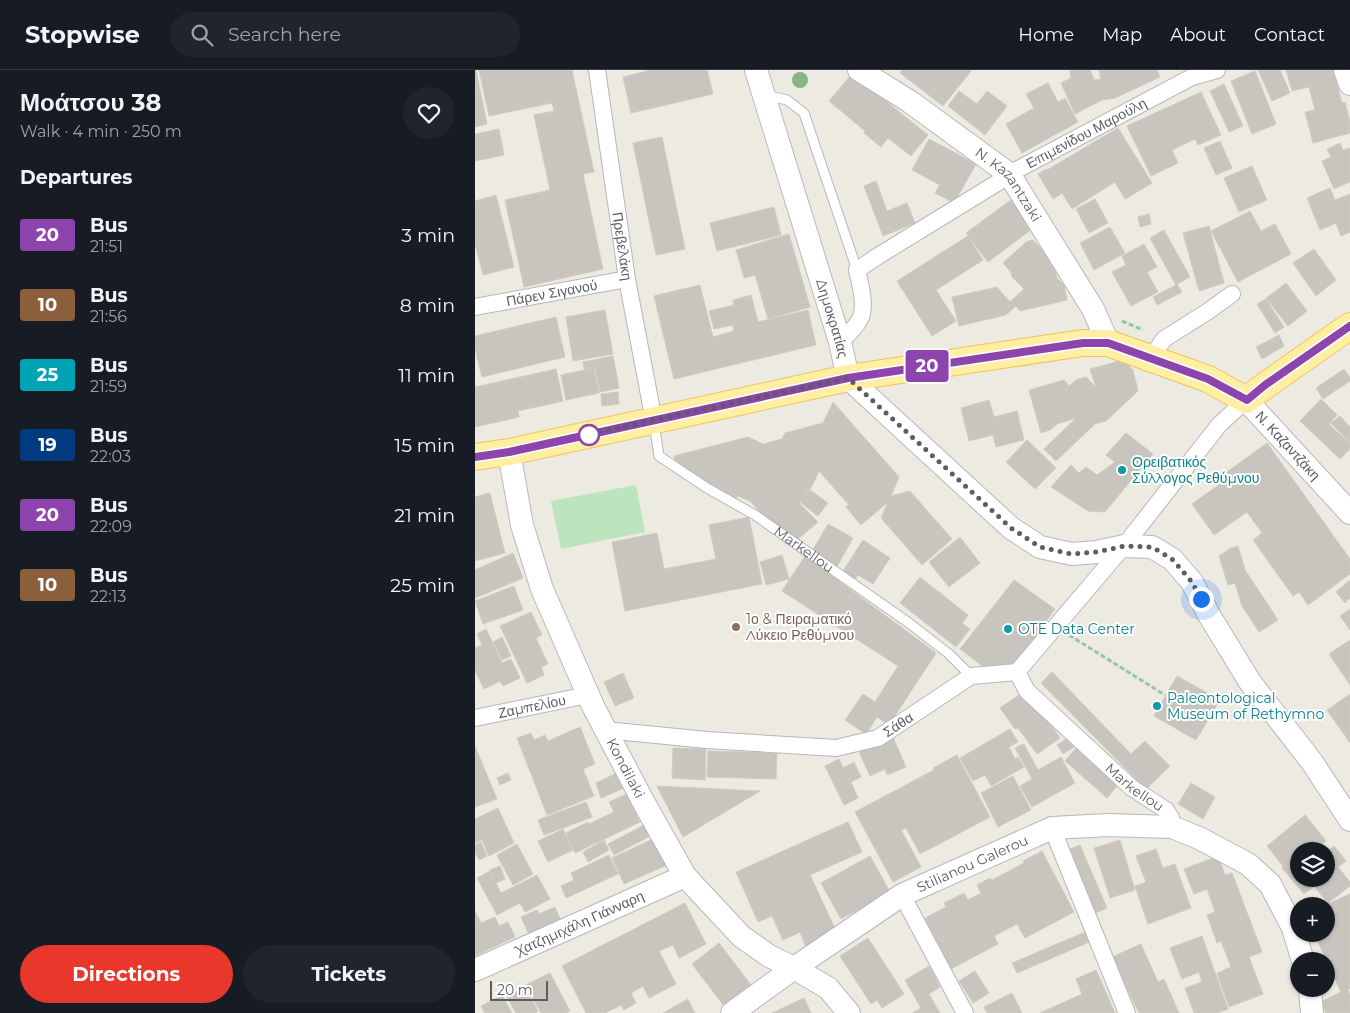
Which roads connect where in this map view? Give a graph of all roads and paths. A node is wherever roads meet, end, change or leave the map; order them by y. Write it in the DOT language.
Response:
graph roads {
  1 [pos="597,70"];
  2 [pos="756,70"];
  3 [pos="859,70"];
  4 [pos="1217,70"];
  5 [pos="1345,70"];
  6 [pos="1350,84"];
  7 [pos="764,95"];
  8 [pos="1009,174"];
  9 [pos="857,270"];
  10 [pos="627,279"];
  11 [pos="1233,294"];
  12 [pos="475,307"];
  13 [pos="1350,326"];
  14 [pos="840,342"];
  15 [pos="1108,343"];
  16 [pos="1151,358"];
  17 [pos="848,378"];
  18 [pos="1247,400"];
  19 [pos="654,421"];
  20 [pos="509,452"];
  21 [pos="475,457"];
  22 [pos="1350,513"];
  23 [pos="1124,546"];
  24 [pos="1055,627"];
  25 [pos="1017,672"];
  26 [pos="971,676"];
  27 [pos="588,695"];
  28 [pos="1165,695"];
  29 [pos="475,718"];
  30 [pos="605,730"];
  31 [pos="1350,820"];
  32 [pos="1172,827"];
  33 [pos="1052,828"];
  34 [pos="685,876"];
  35 [pos="902,895"];
  36 [pos="1300,952"];
  37 [pos="793,968"];
  38 [pos="475,970"];
  39 [pos="1311,997"];
  40 [pos="731,1013"];
  41 [pos="849,1013"];
  42 [pos="965,1013"];
  43 [pos="1127,1013"];
  44 [pos="1312,1013"];
  1 -- 10 [label="street, Πρεβελάκη"];
  2 -- 7 [label="street, Δημοκρατίας"];
  3 -- 8 [label="street, N. Kazantzaki"];
  4 -- 8 [label="street, Επιμενίδου Μαρούλη"];
  5 -- 6 [label="street"];
  7 -- 9 [label="lane"];
  7 -- 14 [label="street, Δημοκρατίας"];
  8 -- 9 [label="street, Επιμενίδου Μαρούλη"];
  8 -- 15 [label="street, N. Kazantzaki"];
  9 -- 14 [label="street"];
  10 -- 12 [label="street, Πάρεν Σιγανού"];
  10 -- 19 [label="street, Πρεβελάκη"];
  11 -- 16 [label="street"];
  13 -- 18 [label="main road"];
  14 -- 17 [label="street, Δημοκρατίας"];
  15 -- 16 [label="main road, Ν. Καζαντζάκη"];
  15 -- 17 [label="main road, Ν. Καζαντζάκη"];
  16 -- 18 [label="main road, Ν. Καζαντζάκη"];
  17 -- 19 [label="main road, Ν. Καζαντζάκη"];
  17 -- 23 [label="street, Δημοκρατίας"];
  18 -- 22 [label="street, Ν. Καζαντζάκη"];
  18 -- 23 [label="street"];
  19 -- 20 [label="main road, Ν. Καζαντζάκη"];
  19 -- 26 [label="lane, Markellou"];
  20 -- 21 [label="main road, Ν. Καζαντζάκη"];
  20 -- 27 [label="street, Kondilaki"];
  23 -- 24 [label="street"];
  23 -- 31 [label="street, Δημοκρατίας"];
  24 -- 25 [label="street"];
  24 -- 28 [label="path"];
  25 -- 26 [label="street, Σάθα"];
  25 -- 32 [label="street, Markellou"];
  26 -- 30 [label="street, Σάθα"];
  27 -- 29 [label="street, Ζαμπελίου"];
  27 -- 30 [label="street, Kondilaki"];
  30 -- 34 [label="street, Kondilaki"];
  32 -- 33 [label="street, Stilianou Galerou"];
  32 -- 36 [label="street, Markellou"];
  33 -- 35 [label="street, Stilianou Galerou"];
  33 -- 43 [label="street"];
  34 -- 37 [label="street, Kondilaki"];
  34 -- 38 [label="street, Χατζημιχάλη Γιάνναρη"];
  35 -- 37 [label="street, Stilianou Galerou"];
  35 -- 42 [label="street"];
  37 -- 40 [label="street, Stilianou Galerou"];
  37 -- 41 [label="street, Kondilaki"];
  39 -- 44 [label="street"];
}
